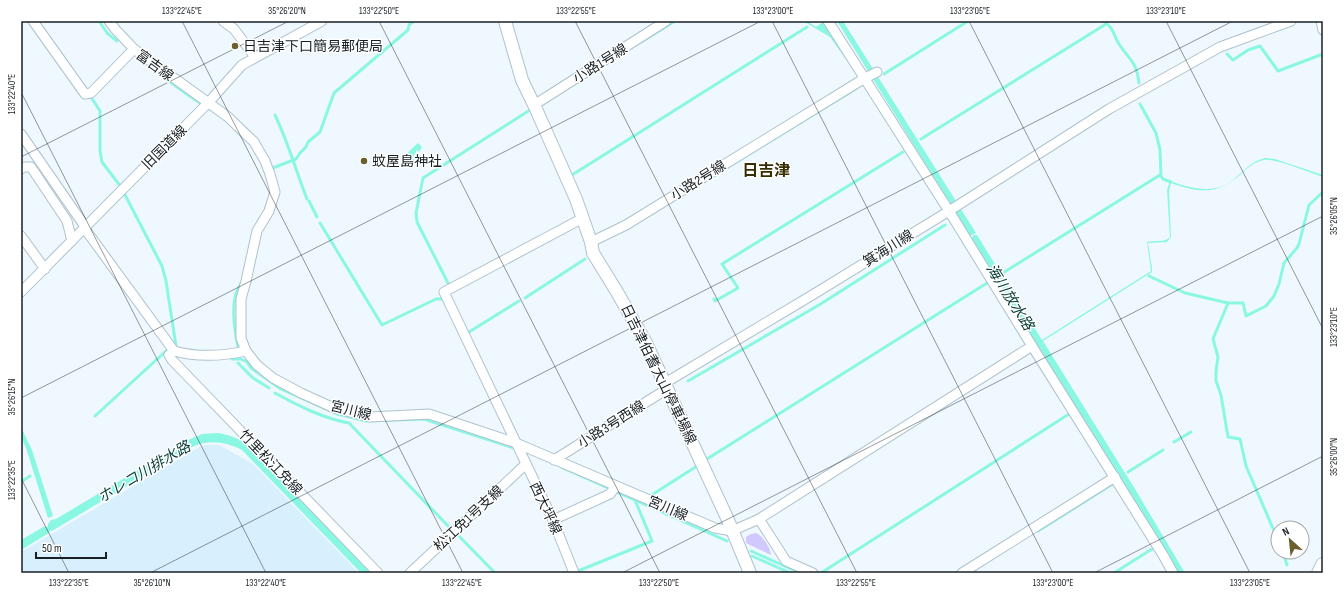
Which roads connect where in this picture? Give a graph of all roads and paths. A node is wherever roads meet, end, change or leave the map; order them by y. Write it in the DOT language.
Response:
graph roads {
  1 [pos="33,21"];
  2 [pos="109,21"];
  3 [pos="223,21"];
  4 [pos="322,21"];
  5 [pos="505,21"];
  6 [pos="666,21"];
  7 [pos="828,21"];
  8 [pos="1290,21"];
  9 [pos="1321,21"];
  10 [pos="1323,30"];
  11 [pos="134,49"];
  12 [pos="255,57"];
  13 [pos="877,72"];
  14 [pos="866,77"];
  15 [pos="208,103"];
  16 [pos="534,105"];
  17 [pos="21,134"];
  18 [pos="21,169"];
  19 [pos="949,210"];
  20 [pos="583,218"];
  21 [pos="85,228"];
  22 [pos="21,236"];
  23 [pos="72,241"];
  24 [pos="591,242"];
  25 [pos="45,269"];
  26 [pos="21,292"];
  27 [pos="1032,346"];
  28 [pos="246,350"];
  29 [pos="174,351"];
  30 [pos="666,386"];
  31 [pos="516,443"];
  32 [pos="554,460"];
  33 [pos="526,464"];
  34 [pos="1115,477"];
  35 [pos="616,486"];
  36 [pos="759,519"];
  37 [pos="553,520"];
  38 [pos="732,531"];
  39 [pos="1323,566"];
  40 [pos="378,573"];
  41 [pos="410,573"];
  42 [pos="574,573"];
  43 [pos="750,573"];
  44 [pos="813,573"];
  45 [pos="962,573"];
  46 [pos="1173,573"];
  47 [pos="1319,573"];
  1 -- 11 [label="street"];
  2 -- 11 [label="street, 富吉線"];
  3 -- 12 [label="street"];
  4 -- 12 [label="street, 旧国道線"];
  5 -- 16 [label="main road, 日吉津伯耆大山停車場線"];
  6 -- 16 [label="street, 小路1号線"];
  7 -- 14 [label="street"];
  8 -- 19 [label="street, 箕海川線"];
  9 -- 10 [label="street"];
  11 -- 15 [label="street, 富吉線"];
  12 -- 15 [label="street, 旧国道線"];
  13 -- 14 [label="street, 小路2号線"];
  14 -- 19 [label="street"];
  14 -- 24 [label="street, 小路2号線"];
  15 -- 21 [label="street, 旧国道線"];
  15 -- 28 [label="street, 宮川線"];
  16 -- 20 [label="main road, 日吉津伯耆大山停車場線"];
  17 -- 21 [label="street"];
  18 -- 23 [label="street"];
  19 -- 27 [label="street"];
  19 -- 30 [label="street, 箕海川線"];
  20 -- 24 [label="main road, 日吉津伯耆大山停車場線"];
  20 -- 31 [label="street, 西大坪線"];
  21 -- 23 [label="street, 旧国道線"];
  21 -- 29 [label="street"];
  22 -- 25 [label="street"];
  23 -- 25 [label="street, 旧国道線"];
  24 -- 30 [label="main road, 日吉津伯耆大山停車場線"];
  25 -- 26 [label="street, 旧国道線"];
  27 -- 34 [label="street"];
  27 -- 36 [label="street"];
  28 -- 29 [label="street"];
  28 -- 31 [label="street, 宮川線"];
  29 -- 40 [label="street, 竹里松江免線"];
  30 -- 32 [label="street, 小路3号西線"];
  30 -- 38 [label="main road, 日吉津伯耆大山停車場線"];
  31 -- 32 [label="street, 宮川線"];
  31 -- 33 [label="street, 西大坪線"];
  32 -- 35 [label="street, 宮川線"];
  33 -- 37 [label="street, 西大坪線"];
  33 -- 41 [label="street, 松江免1号支線"];
  34 -- 45 [label="street"];
  34 -- 46 [label="street"];
  35 -- 37 [label="street"];
  35 -- 38 [label="street, 宮川線"];
  36 -- 38 [label="street"];
  36 -- 44 [label="street"];
  37 -- 42 [label="street, 西大坪線"];
  38 -- 43 [label="main road, 日吉津伯耆大山停車場線"];
  39 -- 47 [label="highway"];
}
